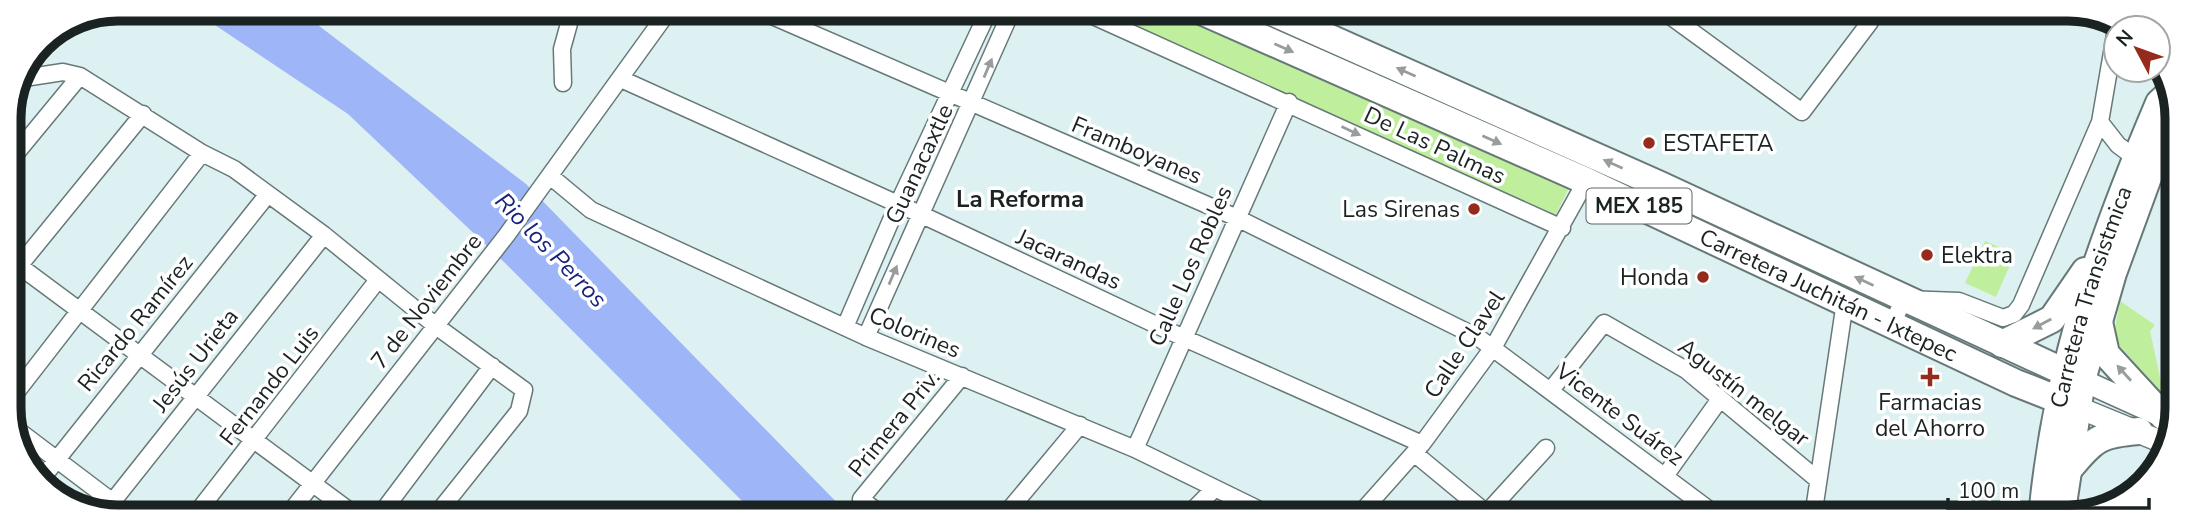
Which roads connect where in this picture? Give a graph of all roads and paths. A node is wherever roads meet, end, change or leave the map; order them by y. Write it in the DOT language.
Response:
graph roads {
  1 [pos="570,21"];
  2 [pos="662,21"];
  3 [pos="783,21"];
  4 [pos="984,21"];
  5 [pos="1007,21"];
  6 [pos="1105,21"];
  7 [pos="1224,21"];
  8 [pos="1292,21"];
  9 [pos="1677,21"];
  10 [pos="1869,21"];
  11 [pos="80,76"];
  12 [pos="30,77"];
  13 [pos="621,79"];
  14 [pos="563,83"];
  15 [pos="2107,84"];
  16 [pos="949,94"];
  17 [pos="1289,102"];
  18 [pos="972,104"];
  19 [pos="143,114"];
  20 [pos="2165,117"];
  21 [pos="2100,122"];
  22 [pos="21,147"];
  23 [pos="202,153"];
  24 [pos="2144,164"];
  25 [pos="552,173"];
  26 [pos="1586,181"];
  27 [pos="268,194"];
  28 [pos="898,204"];
  29 [pos="920,214"];
  30 [pos="1236,217"];
  31 [pos="1562,228"];
  32 [pos="324,235"];
  33 [pos="2098,252"];
  34 [pos="21,258"];
  35 [pos="21,272"];
  36 [pos="377,281"];
  37 [pos="1904,299"];
  38 [pos="1845,302"];
  39 [pos="81,309"];
  40 [pos="2099,321"];
  41 [pos="1892,324"];
  42 [pos="436,326"];
  43 [pos="845,327"];
  44 [pos="866,337"];
  45 [pos="1184,338"];
  46 [pos="2002,344"];
  47 [pos="1494,346"];
  48 [pos="139,354"];
  49 [pos="492,366"];
  50 [pos="1994,372"];
  51 [pos="962,376"];
  52 [pos="2073,376"];
  53 [pos="21,386"];
  54 [pos="1551,390"];
  55 [pos="194,397"];
  56 [pos="1720,398"];
  57 [pos="2067,403"];
  58 [pos="2164,414"];
  59 [pos="2164,417"];
  60 [pos="1080,425"];
  61 [pos="2139,432"];
  62 [pos="26,436"];
  63 [pos="256,439"];
  64 [pos="2159,440"];
  65 [pos="1546,448"];
  66 [pos="1135,449"];
  67 [pos="1418,449"];
  68 [pos="57,460"];
  69 [pos="2059,462"];
  70 [pos="46,473"];
  71 [pos="1665,476"];
  72 [pos="1818,480"];
  73 [pos="313,482"];
  74 [pos="1214,489"];
  75 [pos="102,503"];
  76 [pos="112,504"];
  77 [pos="203,505"];
  78 [pos="296,505"];
  79 [pos="340,505"];
  80 [pos="388,505"];
  81 [pos="444,505"];
  82 [pos="869,505"];
  83 [pos="1013,505"];
  84 [pos="1198,505"];
  85 [pos="1248,505"];
  86 [pos="1368,505"];
  87 [pos="1477,505"];
  88 [pos="1496,505"];
  89 [pos="1702,505"];
  90 [pos="1815,505"];
  91 [pos="2046,505"];
  92 [pos="2061,505"];
  1 -- 14 [label="street"];
  2 -- 13 [label="street, 7 de Noviembre"];
  3 -- 16 [label="street, Framboyanes"];
  4 -- 16 [label="street, Guanacaxtle"];
  18 -- 5 [label="street, Guanacaxtle, one-way"];
  6 -- 17 [label="street, De Las Palmas"];
  7 -- 26 [label="main road, Carretera Juchitán - Ixtepec / MEX 185, one-way"];
  37 -- 8 [label="main road, Carretera Juchitán - Ixtepec / MEX 185, one-way"];
  9 -- 10 [label="street"];
  11 -- 12 [label="street"];
  11 -- 19 [label="street"];
  11 -- 22 [label="street"];
  13 -- 25 [label="street, 7 de Noviembre"];
  13 -- 28 [label="street, Jacarandas"];
  15 -- 21 [label="street"];
  16 -- 18 [label="street, Framboyanes"];
  16 -- 28 [label="street, Guanacaxtle"];
  17 -- 30 [label="street, Calle Los Robles"];
  17 -- 31 [label="street, De Las Palmas, one-way"];
  18 -- 29 [label="street, Guanacaxtle"];
  18 -- 30 [label="street, Framboyanes"];
  19 -- 23 [label="street"];
  19 -- 34 [label="street"];
  20 -- 24 [label="main road, Carretera Transistmica"];
  21 -- 24 [label="street"];
  21 -- 37 [label="street"];
  23 -- 27 [label="street"];
  23 -- 39 [label="street"];
  24 -- 33 [label="main road, Carretera Transistmica"];
  24 -- 40 [label="main road, Carretera Transistmica"];
  25 -- 42 [label="street, 7 de Noviembre"];
  25 -- 43 [label="street, Colorines"];
  26 -- 31 [label="street, Calle Clavel"];
  26 -- 38 [label="main road, Carretera Juchitán - Ixtepec / MEX 185"];
  27 -- 32 [label="street"];
  27 -- 48 [label="street, Ricardo Ramírez"];
  28 -- 29 [label="street, Jacarandas"];
  28 -- 43 [label="street, Guanacaxtle"];
  44 -- 29 [label="street, Guanacaxtle, one-way"];
  29 -- 45 [label="street, Jacarandas"];
  30 -- 45 [label="street, Calle Los Robles"];
  30 -- 47 [label="street, Framboyanes"];
  31 -- 47 [label="street, Calle Clavel"];
  32 -- 36 [label="street"];
  32 -- 55 [label="street, Jesús Urieta"];
  33 -- 46 [label="main road, one-way"];
  33 -- 52 [label="main road, Carretera Transistmica"];
  35 -- 39 [label="street"];
  36 -- 42 [label="street"];
  36 -- 63 [label="street, Fernando Luis"];
  37 -- 41 [label="street"];
  37 -- 46 [label="main road, Carretera Juchitán - Ixtepec / MEX 185"];
  38 -- 41 [label="main road, Carretera Juchitán - Ixtepec / MEX 185"];
  38 -- 72 [label="street"];
  39 -- 48 [label="street"];
  39 -- 53 [label="street"];
  40 -- 52 [label="main road, Carretera Transistmica"];
  58 -- 40 [label="main road, one-way"];
  41 -- 50 [label="main road, Carretera Juchitán - Ixtepec / MEX 185"];
  42 -- 49 [label="street"];
  42 -- 73 [label="street, 7 de Noviembre"];
  43 -- 44 [label="street, Colorines"];
  44 -- 51 [label="street, Colorines"];
  45 -- 66 [label="street, Calle Los Robles"];
  45 -- 67 [label="street, Jacarandas"];
  46 -- 52 [label="main road, Carretera Juchitán - Ixtepec / MEX 185"];
  47 -- 54 [label="street, Vicente Suárez"];
  47 -- 67 [label="street, Calle Clavel"];
  48 -- 55 [label="street"];
  48 -- 68 [label="street, Ricardo Ramírez"];
  49 -- 80 [label="street"];
  49 -- 81 [label="street"];
  50 -- 57 [label="main road, Carretera Juchitán - Ixtepec / MEX 185"];
  50 -- 69 [label="main road"];
  51 -- 60 [label="street, Colorines"];
  51 -- 82 [label="street, Primera Priv."];
  52 -- 57 [label="main road, Carretera Transistmica"];
  52 -- 59 [label="street"];
  54 -- 56 [label="street, Agustín melgar"];
  54 -- 71 [label="street, Vicente Suárez"];
  55 -- 63 [label="street"];
  55 -- 76 [label="street, Jesús Urieta"];
  56 -- 71 [label="street"];
  56 -- 72 [label="street, Agustín melgar"];
  57 -- 61 [label="street"];
  57 -- 69 [label="main road, Carretera Transistmica"];
  60 -- 66 [label="street, Colorines"];
  60 -- 83 [label="street"];
  61 -- 64 [label="street"];
  61 -- 69 [label="main road"];
  62 -- 68 [label="street"];
  63 -- 73 [label="street"];
  63 -- 77 [label="street, Fernando Luis"];
  65 -- 88 [label="street"];
  66 -- 74 [label="street, Colorines"];
  67 -- 86 [label="street, Calle Clavel"];
  67 -- 87 [label="street, Jacarandas"];
  68 -- 70 [label="street, Ricardo Ramírez"];
  68 -- 75 [label="street"];
  69 -- 91 [label="main road, Carretera Transistmica"];
  69 -- 92 [label="main road, Carretera Transistmica"];
  71 -- 89 [label="street, Vicente Suárez"];
  72 -- 90 [label="street"];
  73 -- 78 [label="street, 7 de Noviembre"];
  73 -- 79 [label="street"];
  74 -- 84 [label="street"];
  74 -- 85 [label="street, Colorines"];
}
